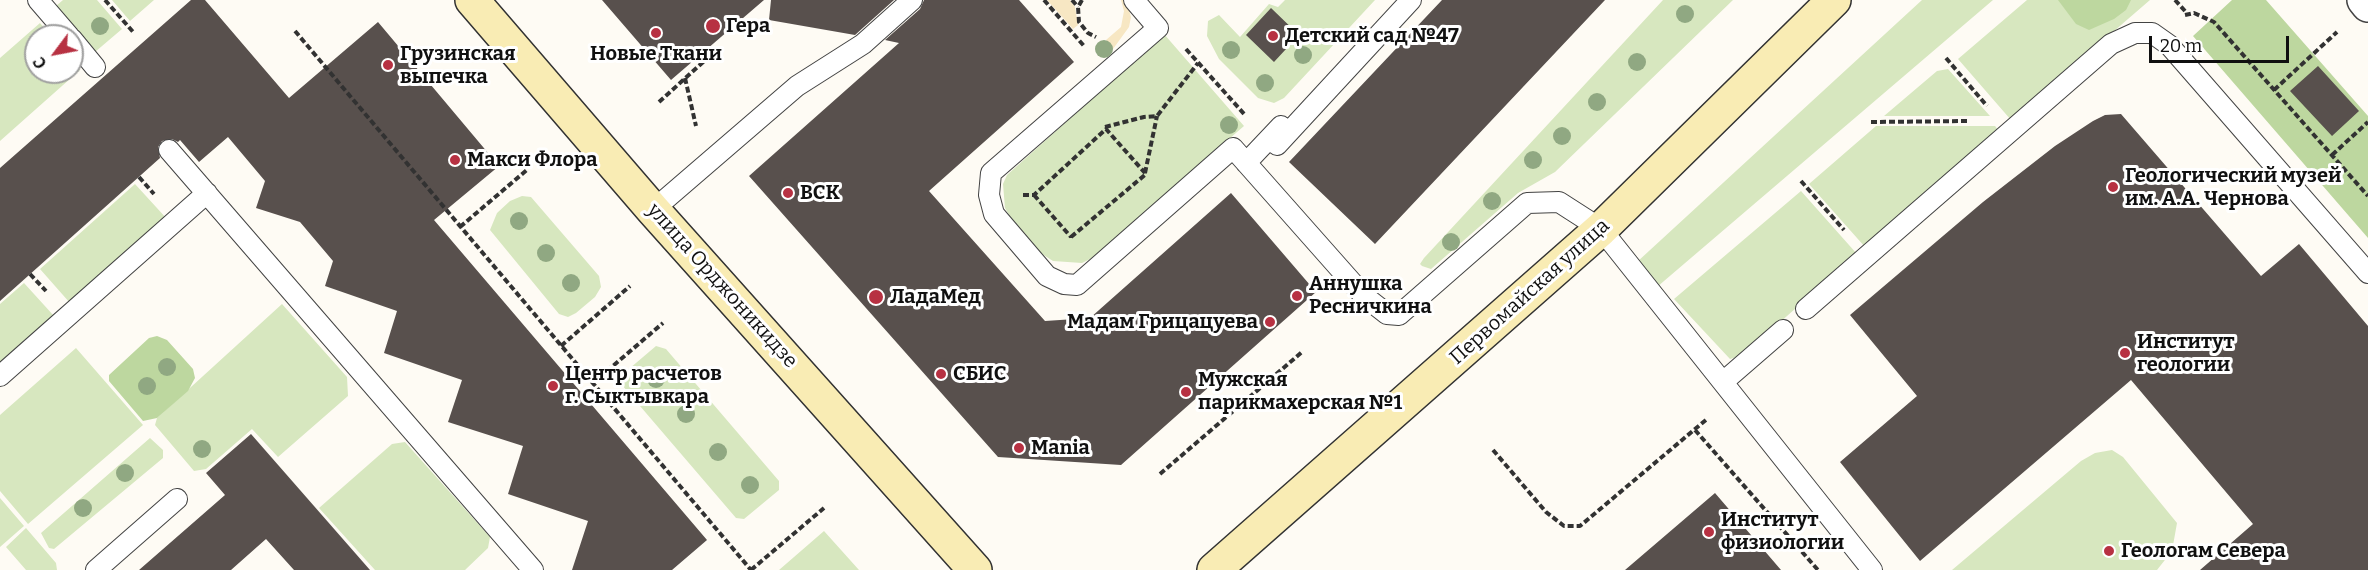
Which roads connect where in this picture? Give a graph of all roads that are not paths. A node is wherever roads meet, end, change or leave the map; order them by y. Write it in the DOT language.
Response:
graph roads {
  1 [pos="38,0"];
  2 [pos="472,0"];
  3 [pos="912,0"];
  4 [pos="1134,0"];
  5 [pos="1411,0"];
  6 [pos="1834,0"];
  7 [pos="2364,0"];
  8 [pos="2368,4"];
  9 [pos="59,24"];
  10 [pos="84,54"];
  11 [pos="95,67"];
  12 [pos="1293,128"];
  13 [pos="1277,145"];
  14 [pos="169,150"];
  15 [pos="1246,163"];
  16 [pos="207,193"];
  17 [pos="653,210"];
  18 [pos="1602,229"];
  19 [pos="2368,273"];
  20 [pos="1806,309"];
  21 [pos="1783,330"];
  22 [pos="0,376"];
  23 [pos="1728,389"];
  24 [pos="177,499"];
  25 [pos="96,570"];
  26 [pos="533,570"];
  27 [pos="975,570"];
  28 [pos="1214,570"];
  29 [pos="1872,570"];
  1 -- 9 [label="lane"];
  2 -- 17 [label="main road, улица Орджоникидзе"];
  3 -- 17 [label="lane"];
  4 -- 15 [label="lane"];
  5 -- 12 [label="lane"];
  6 -- 18 [label="main road, Первомайская улица"];
  7 -- 8 [label="street"];
  10 -- 11 [label="lane"];
  12 -- 13 [label="lane"];
  12 -- 15 [label="lane"];
  14 -- 16 [label="lane"];
  15 -- 18 [label="lane"];
  16 -- 22 [label="lane"];
  16 -- 26 [label="lane"];
  17 -- 27 [label="main road, улица Орджоникидзе"];
  18 -- 23 [label="lane"];
  18 -- 28 [label="main road, Первомайская улица"];
  19 -- 20 [label="lane"];
  21 -- 23 [label="lane"];
  23 -- 29 [label="lane"];
  24 -- 25 [label="lane"];
}
